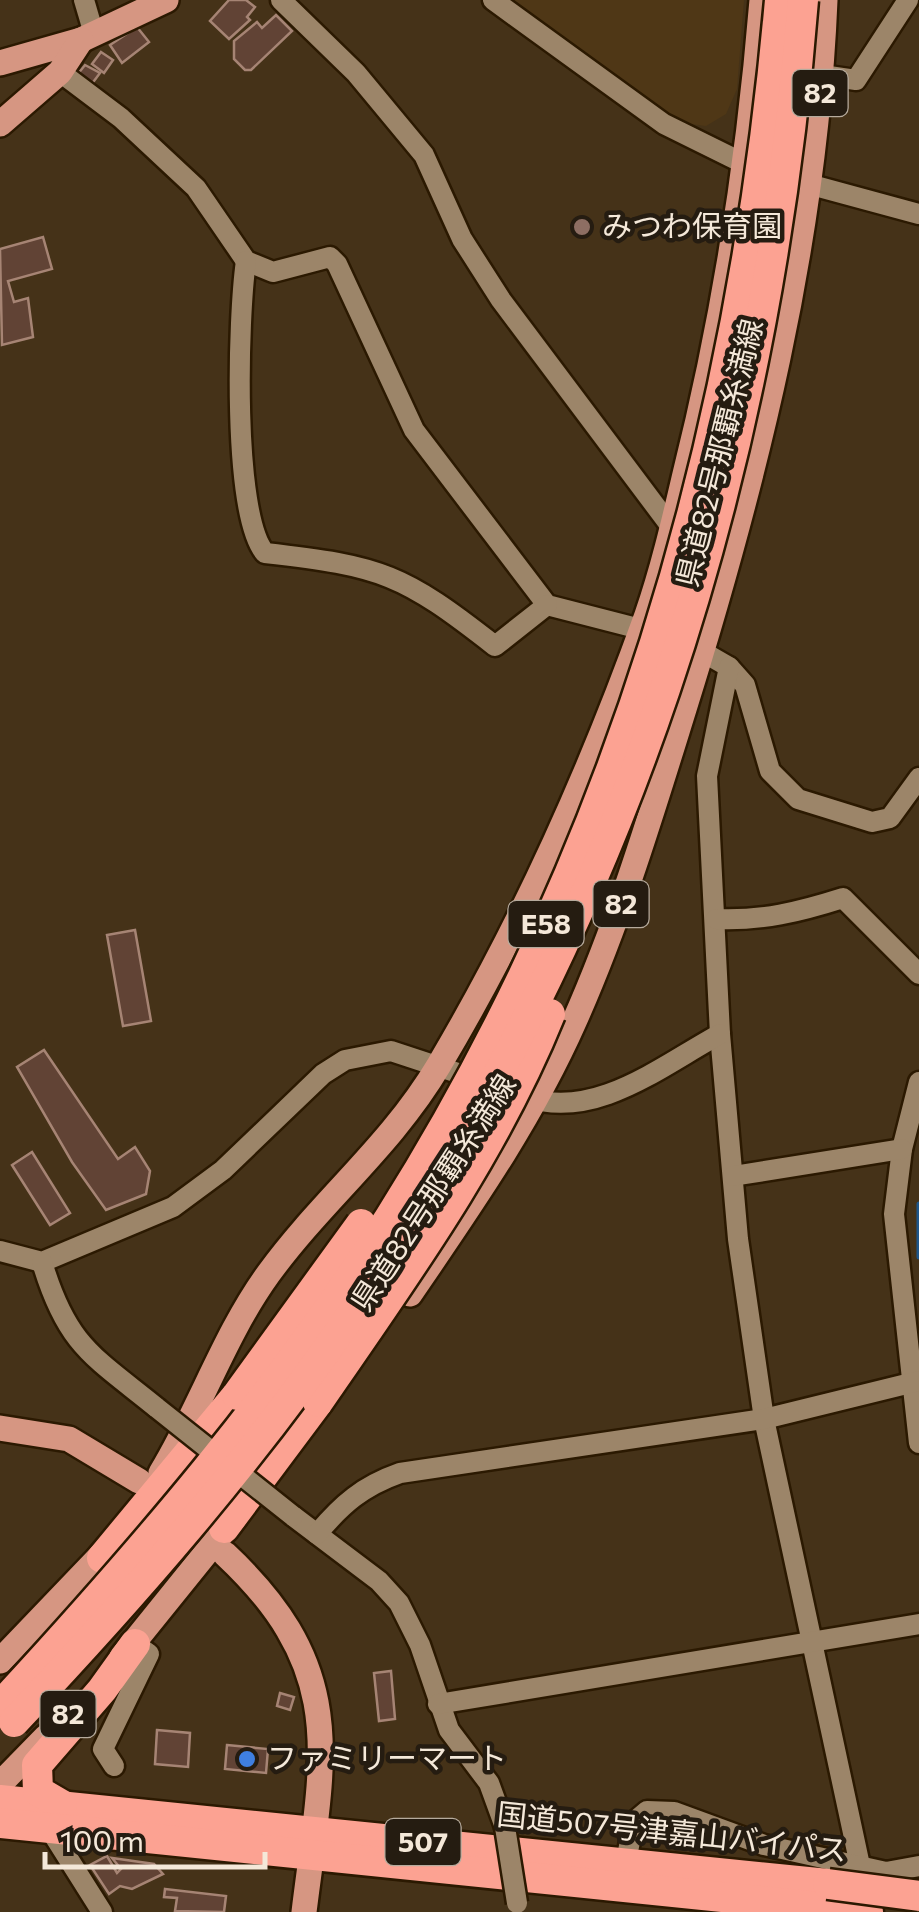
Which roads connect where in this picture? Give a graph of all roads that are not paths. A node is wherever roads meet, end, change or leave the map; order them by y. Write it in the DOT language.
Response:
graph roads {
  1 [pos="84,0"];
  2 [pos="166,0"];
  3 [pos="281,0"];
  4 [pos="493,0"];
  5 [pos="762,0"];
  6 [pos="780,0"];
  7 [pos="803,0"];
  8 [pos="826,0"];
  9 [pos="908,0"];
  10 [pos="139,6"];
  11 [pos="87,37"];
  12 [pos="0,63"];
  13 [pos="60,72"];
  14 [pos="822,75"];
  15 [pos="0,124"];
  16 [pos="742,166"];
  17 [pos="810,185"];
  18 [pos="919,214"];
  19 [pos="246,261"];
  20 [pos="672,528"];
  21 [pos="547,605"];
  22 [pos="642,629"];
  23 [pos="703,648"];
  24 [pos="729,667"];
  25 [pos="919,778"];
  26 [pos="599,835"];
  27 [pos="716,919"];
  28 [pos="919,974"];
  29 [pos="720,1034"];
  30 [pos="439,1066"];
  31 [pos="919,1082"];
  32 [pos="535,1100"];
  33 [pos="902,1148"];
  34 [pos="733,1176"];
  35 [pos="0,1251"];
  36 [pos="42,1262"];
  37 [pos="915,1382"];
  38 [pos="764,1418"];
  39 [pos="0,1428"];
  40 [pos="919,1443"];
  41 [pos="138,1481"];
  42 [pos="317,1534"];
  43 [pos="224,1541"];
  44 [pos="102,1558"];
  45 [pos="919,1624"];
  46 [pos="812,1641"];
  47 [pos="135,1644"];
  48 [pos="0,1661"];
  49 [pos="438,1704"];
  50 [pos="0,1706"];
  51 [pos="0,1736"];
  52 [pos="114,1766"];
  53 [pos="0,1784"];
  54 [pos="0,1800"];
  55 [pos="58,1817"];
  56 [pos="0,1823"];
  57 [pos="313,1844"];
  58 [pos="626,1861"];
  59 [pos="860,1863"];
  60 [pos="919,1866"];
  61 [pos="829,1896"];
  62 [pos="919,1896"];
  63 [pos="661,1902"];
  64 [pos="516,1908"];
  65 [pos="106,1911"];
  66 [pos="304,1912"];
  67 [pos="869,1912"];
  1 -- 11 [label="street"];
  2 -- 10 [label="main road"];
  3 -- 20 [label="street"];
  4 -- 16 [label="street"];
  5 -- 16 [label="main road, 県道82号那覇糸満線 / 82"];
  6 -- 26 [label="highway, E58, bridge"];
  7 -- 26 [label="highway, E58, bridge"];
  8 -- 14 [label="main road, 県道82号那覇糸満線 / 82"];
  9 -- 14 [label="street"];
  10 -- 11 [label="main road"];
  11 -- 12 [label="main road"];
  11 -- 13 [label="main road"];
  13 -- 15 [label="main road"];
  13 -- 19 [label="street"];
  14 -- 17 [label="main road, 県道82号那覇糸満線 / 82"];
  16 -- 17 [label="street"];
  16 -- 20 [label="main road, 県道82号那覇糸満線 / 82"];
  17 -- 18 [label="street"];
  17 -- 23 [label="main road, 県道82号那覇糸満線 / 82"];
  19 -- 21 [label="street"];
  19 -- 21 [label="street"];
  20 -- 22 [label="main road, 県道82号那覇糸満線 / 82"];
  21 -- 22 [label="street"];
  22 -- 23 [label="street"];
  22 -- 30 [label="main road, 県道82号那覇糸満線 / 82"];
  23 -- 24 [label="street"];
  23 -- 32 [label="main road, 県道82号那覇糸満線 / 82"];
  24 -- 25 [label="street"];
  24 -- 27 [label="street"];
  26 -- 43 [label="highway, bridge"];
  26 -- 44 [label="highway, bridge"];
  26 -- 50 [label="highway, E58, bridge"];
  26 -- 51 [label="highway, E58, bridge"];
  27 -- 28 [label="street"];
  27 -- 29 [label="street"];
  29 -- 32 [label="street"];
  29 -- 34 [label="street"];
  30 -- 32 [label="street"];
  30 -- 36 [label="street"];
  30 -- 44 [label="main road, 県道82号那覇糸満線 / 82"];
  31 -- 33 [label="street"];
  32 -- 43 [label="main road, 県道82号那覇糸満線 / 82"];
  33 -- 34 [label="street"];
  33 -- 37 [label="street"];
  34 -- 38 [label="street"];
  35 -- 36 [label="street"];
  36 -- 42 [label="street, bridge"];
  37 -- 38 [label="street"];
  37 -- 40 [label="street"];
  38 -- 42 [label="street"];
  38 -- 46 [label="street"];
  39 -- 41 [label="main road"];
  42 -- 49 [label="street"];
  43 -- 47 [label="main road, 県道82号那覇糸満線 / 82"];
  43 -- 57 [label="main road"];
  44 -- 48 [label="main road, 県道82号那覇糸満線 / 82"];
  45 -- 46 [label="street"];
  46 -- 49 [label="street"];
  46 -- 59 [label="street"];
  47 -- 52 [label="street"];
  47 -- 53 [label="main road, 県道82号那覇糸満線 / 82"];
  47 -- 55 [label="highway"];
  49 -- 64 [label="street, bridge"];
  54 -- 55 [label="highway, 国道507号津嘉山バイパス / 507"];
  55 -- 56 [label="highway, 国道507号津嘉山バイパス / 507"];
  55 -- 57 [label="highway, 国道507号津嘉山バイパス / 507"];
  55 -- 65 [label="street"];
  57 -- 58 [label="highway, 国道507号津嘉山バイパス / 507"];
  57 -- 63 [label="highway, 国道507号津嘉山バイパス / 507"];
  57 -- 66 [label="main road"];
  58 -- 59 [label="street"];
  58 -- 61 [label="highway, 国道507号津嘉山バイパス / 507"];
  59 -- 60 [label="street"];
  59 -- 67 [label="street"];
  61 -- 62 [label="highway, 国道507号津嘉山バイパス / 507, bridge"];
  61 -- 63 [label="highway, 国道507号津嘉山バイパス / 507"];
  61 -- 67 [label="highway, 国道507号津嘉山バイパス / 507"];
}
